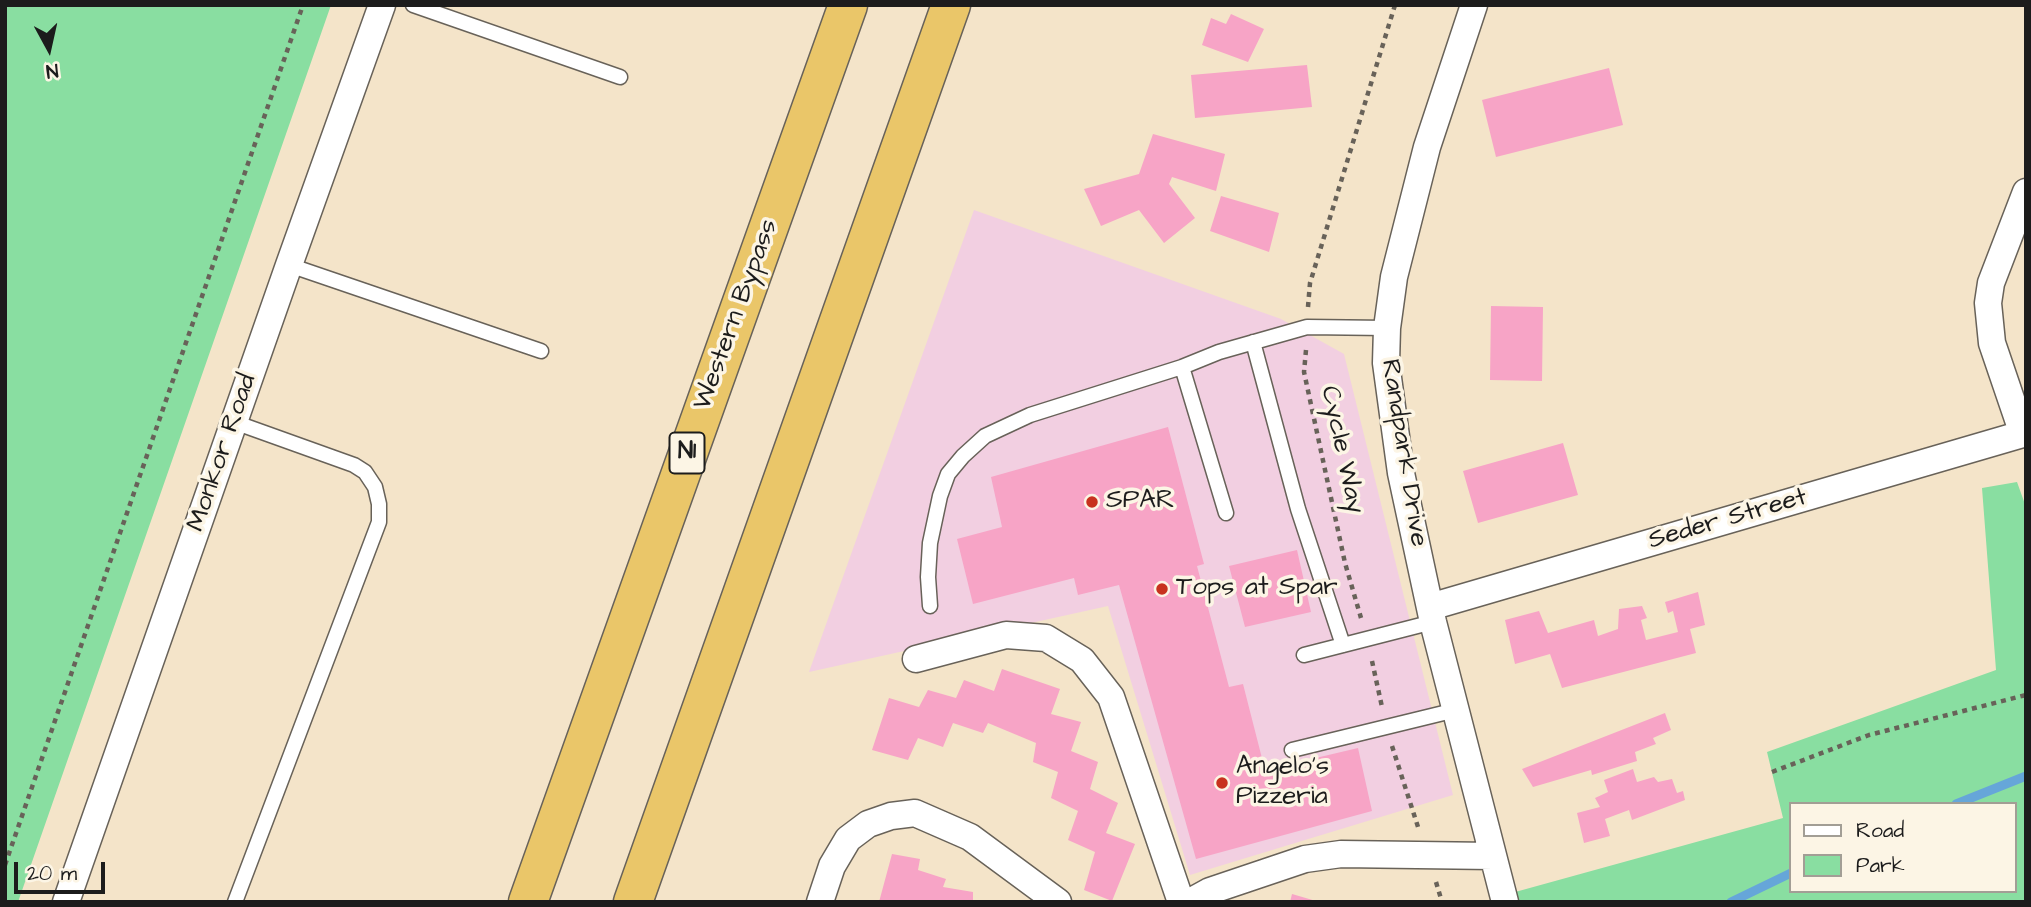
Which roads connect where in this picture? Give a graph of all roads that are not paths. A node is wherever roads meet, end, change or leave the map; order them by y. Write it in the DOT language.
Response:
graph roads {
  1 [pos="382,5"];
  2 [pos="413,5"];
  3 [pos="848,5"];
  4 [pos="951,5"];
  5 [pos="1474,5"];
  6 [pos="620,77"];
  7 [pos="2026,192"];
  8 [pos="289,265"];
  9 [pos="1387,328"];
  10 [pos="1253,342"];
  11 [pos="541,352"];
  12 [pos="1182,367"];
  13 [pos="234,422"];
  14 [pos="2024,433"];
  15 [pos="1226,513"];
  16 [pos="930,606"];
  17 [pos="1431,615"];
  18 [pos="1343,645"];
  19 [pos="1304,655"];
  20 [pos="916,659"];
  21 [pos="1456,710"];
  22 [pos="1292,750"];
  23 [pos="1493,856"];
  24 [pos="66,902"];
  25 [pos="235,902"];
  26 [pos="528,902"];
  27 [pos="633,902"];
  28 [pos="820,902"];
  29 [pos="1058,902"];
  30 [pos="1181,902"];
  31 [pos="1189,902"];
  32 [pos="1505,902"];
  1 -- 8 [label="street, Monkor Road"];
  2 -- 6 [label="lane"];
  3 -- 26 [label="highway, Western Bypass / N1"];
  4 -- 27 [label="highway"];
  5 -- 9 [label="street, Randpark Drive"];
  7 -- 14 [label="street"];
  8 -- 11 [label="lane"];
  8 -- 13 [label="street, Monkor Road"];
  9 -- 10 [label="lane"];
  9 -- 17 [label="street, Randpark Drive"];
  10 -- 12 [label="lane"];
  10 -- 18 [label="lane"];
  12 -- 15 [label="lane"];
  12 -- 16 [label="lane"];
  13 -- 24 [label="street, Monkor Road"];
  13 -- 25 [label="lane"];
  14 -- 17 [label="street, Seder Street"];
  17 -- 18 [label="lane"];
  17 -- 21 [label="street, Randpark Drive"];
  18 -- 19 [label="lane"];
  20 -- 30 [label="street"];
  21 -- 22 [label="lane"];
  21 -- 23 [label="street, Randpark Drive"];
  23 -- 31 [label="street"];
  23 -- 32 [label="street, Randpark Drive"];
  28 -- 29 [label="street"];
}
